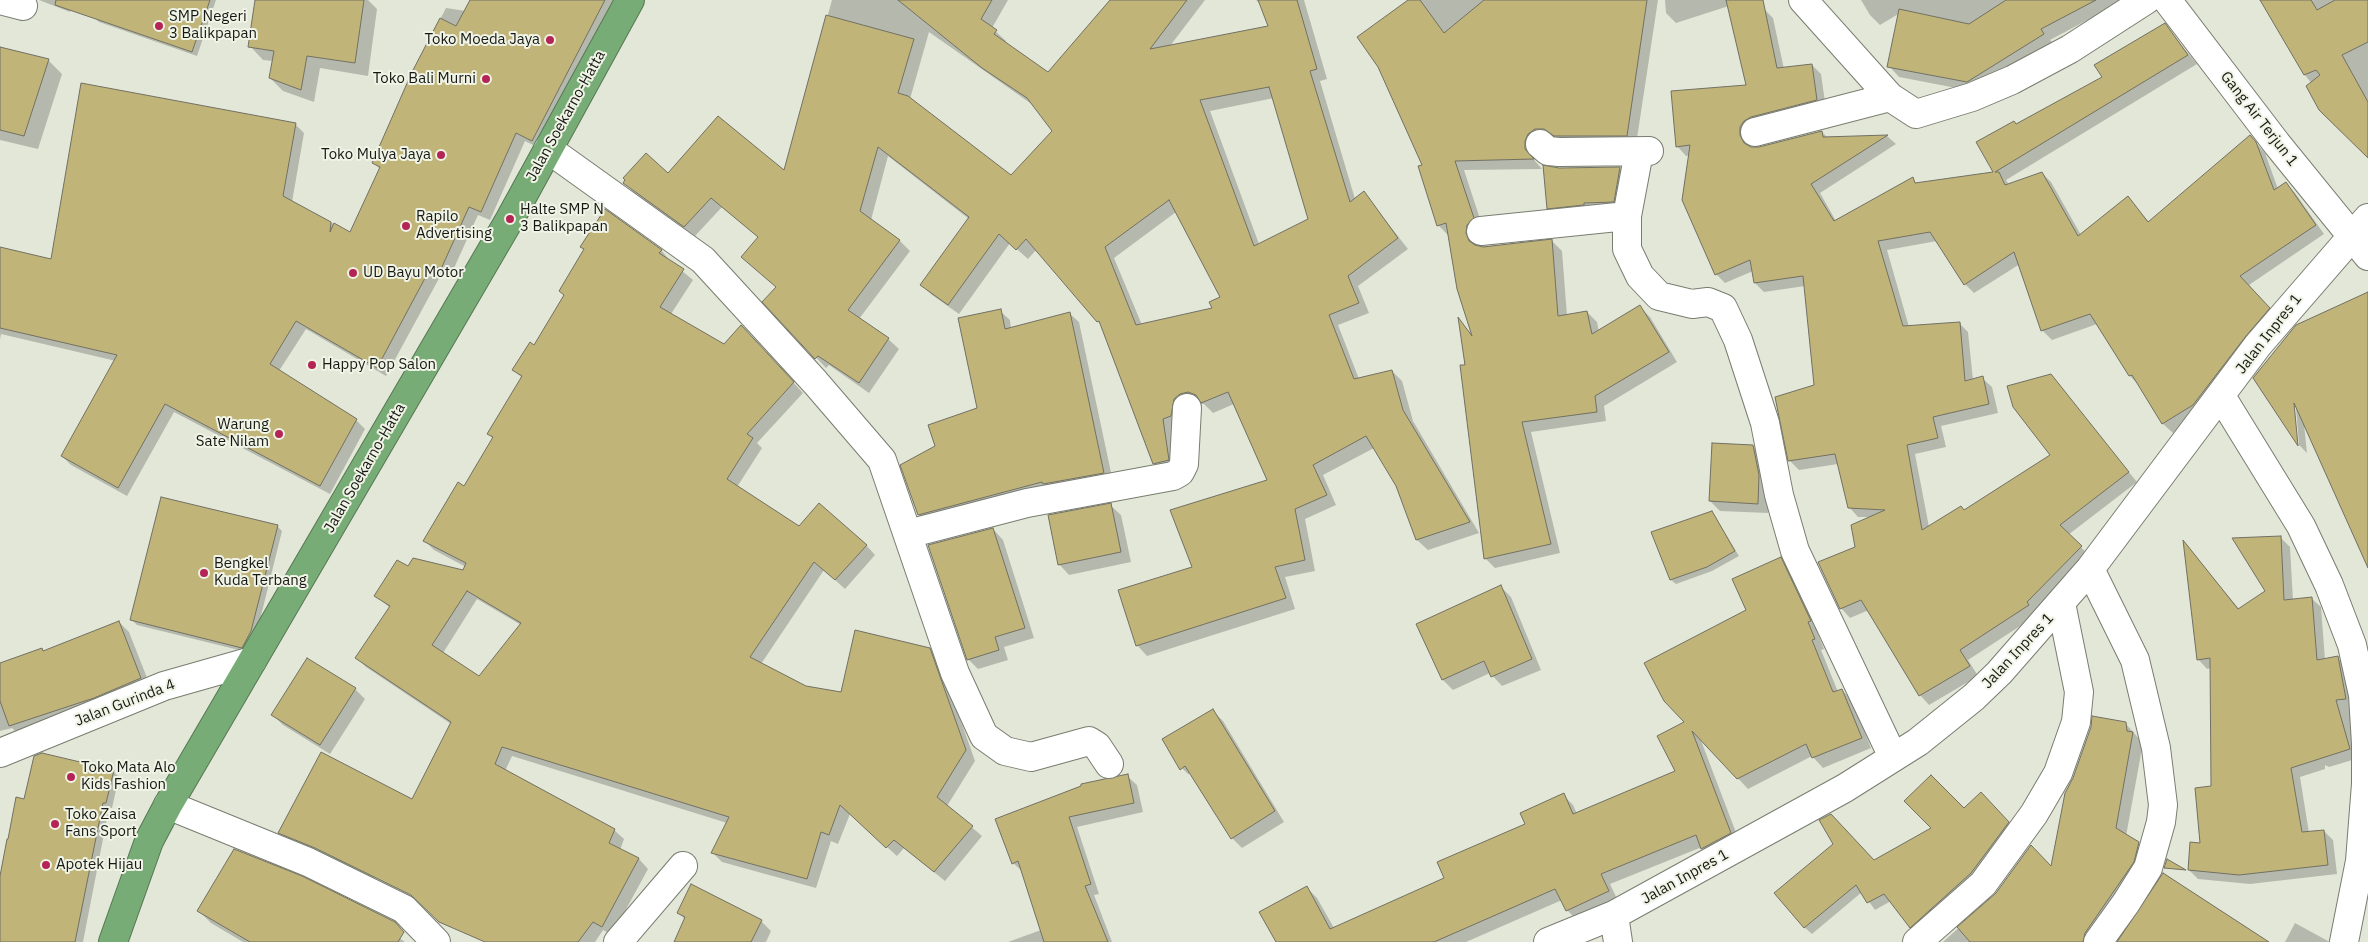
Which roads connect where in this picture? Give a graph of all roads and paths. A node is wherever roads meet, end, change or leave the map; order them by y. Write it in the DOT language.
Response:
graph roads {
  1 [pos="630,0"];
  2 [pos="1803,0"];
  3 [pos="2146,0"];
  4 [pos="2167,0"];
  5 [pos="1890,97"];
  6 [pos="1755,132"];
  7 [pos="1540,144"];
  8 [pos="548,149"];
  9 [pos="1627,216"];
  10 [pos="1481,231"];
  11 [pos="2363,237"];
  12 [pos="2221,396"];
  13 [pos="1187,408"];
  14 [pos="908,534"];
  15 [pos="2090,569"];
  16 [pos="2061,604"];
  17 [pos="252,661"];
  18 [pos="0,753"];
  19 [pos="1893,757"];
  20 [pos="1109,764"];
  21 [pos="168,805"];
  22 [pos="683,866"];
  23 [pos="1614,915"];
  24 [pos="113,942"];
  25 [pos="436,942"];
  26 [pos="618,942"];
  27 [pos="1548,942"];
  28 [pos="1618,942"];
  29 [pos="1917,942"];
  30 [pos="2098,942"];
  31 [pos="2344,942"];
  1 -- 8 [label="highway, Jalan Soekarno-Hatta"];
  2 -- 5 [label="street"];
  3 -- 5 [label="street"];
  4 -- 11 [label="street, Gang Air Terjun 1"];
  5 -- 6 [label="street"];
  7 -- 9 [label="street"];
  8 -- 14 [label="street"];
  8 -- 17 [label="highway, Jalan Soekarno-Hatta"];
  9 -- 10 [label="street"];
  9 -- 19 [label="street"];
  11 -- 12 [label="street, Jalan Inpres 1"];
  12 -- 15 [label="street, Jalan Inpres 1"];
  12 -- 31 [label="street"];
  13 -- 14 [label="street"];
  14 -- 20 [label="street"];
  15 -- 16 [label="street, Jalan Inpres 1"];
  15 -- 30 [label="street"];
  16 -- 19 [label="street, Jalan Inpres 1"];
  16 -- 29 [label="street"];
  17 -- 18 [label="street, Jalan Gurinda 4"];
  17 -- 21 [label="highway, Jalan Soekarno-Hatta"];
  19 -- 23 [label="street, Jalan Inpres 1"];
  21 -- 24 [label="highway, Jalan Soekarno-Hatta"];
  21 -- 25 [label="street"];
  22 -- 26 [label="street"];
  23 -- 27 [label="street, Jalan Inpres 1"];
  23 -- 28 [label="street"];
}
